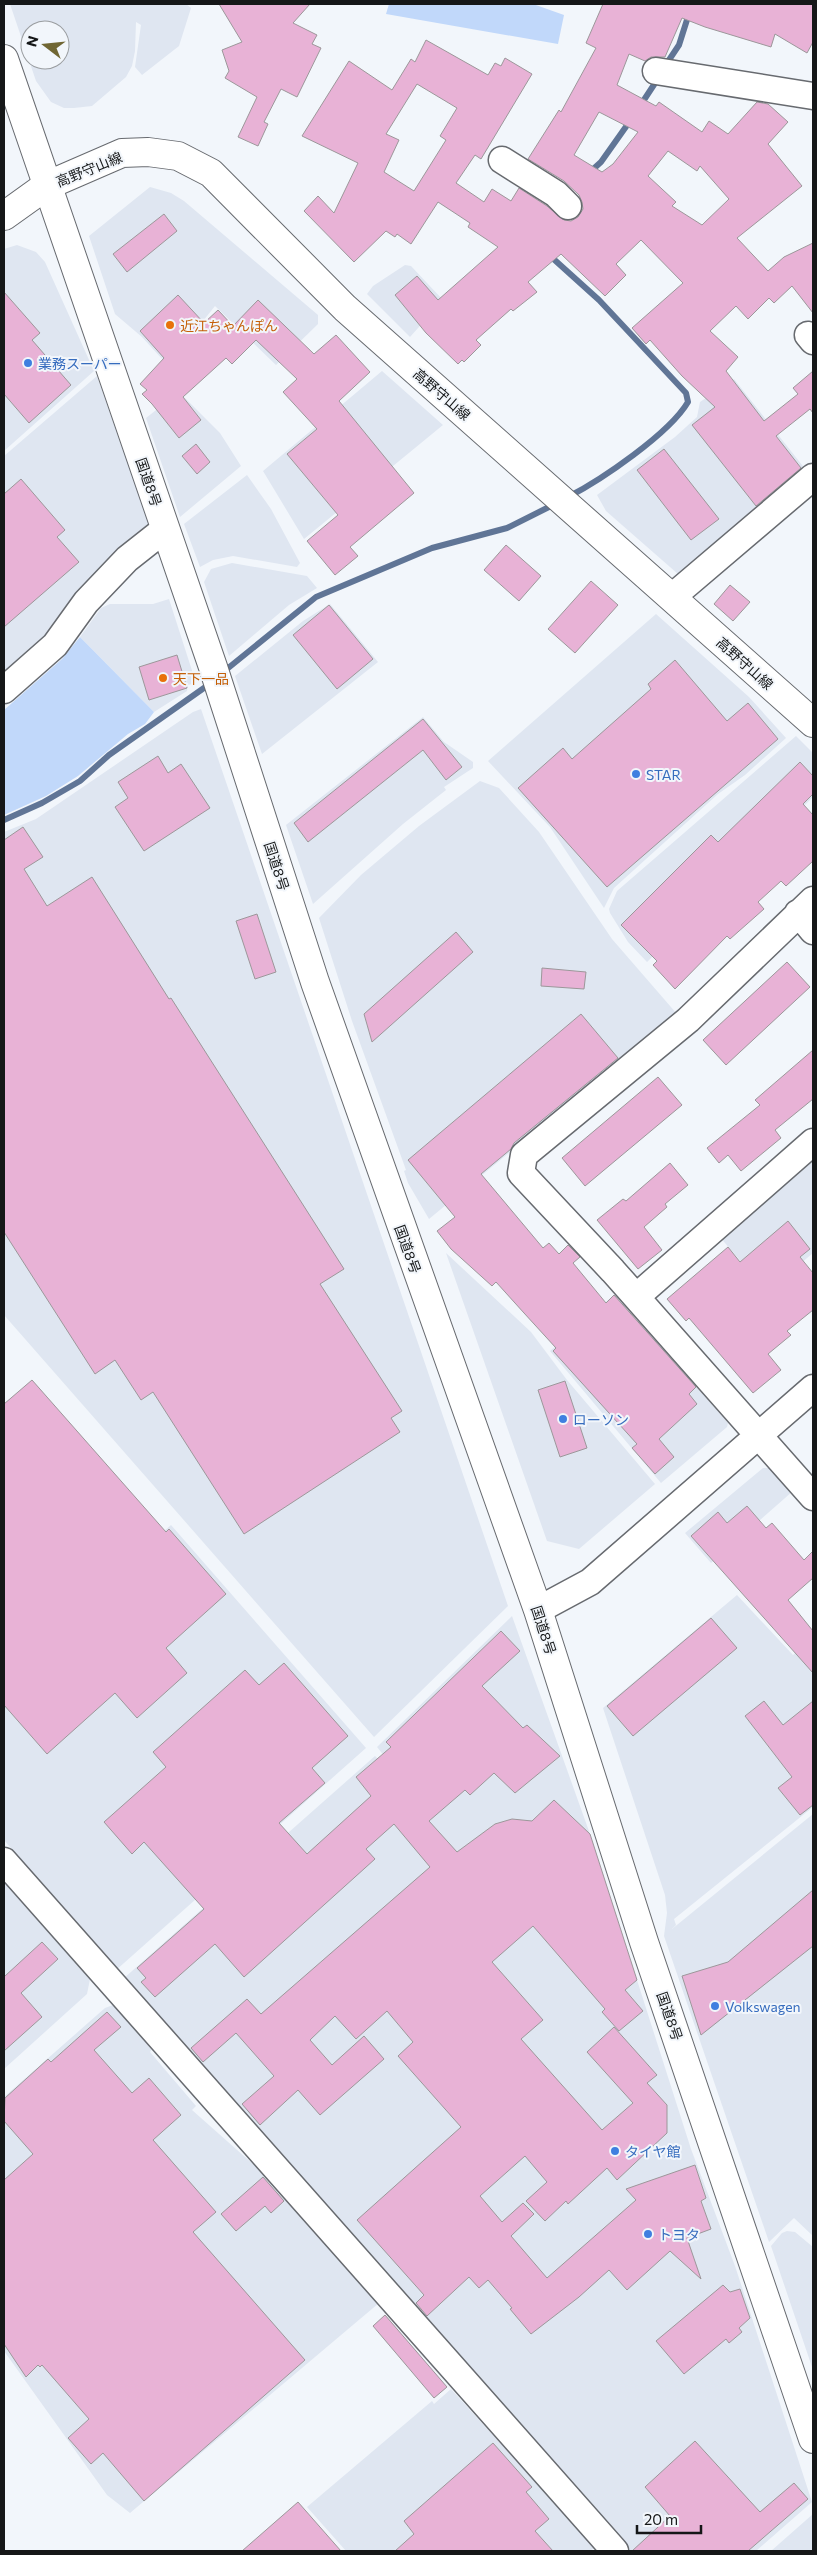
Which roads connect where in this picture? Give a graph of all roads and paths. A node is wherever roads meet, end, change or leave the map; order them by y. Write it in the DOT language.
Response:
graph roads {
  1 [pos="4,59"];
  2 [pos="664,73"];
  3 [pos="813,96"];
  4 [pos="502,160"];
  5 [pos="46,186"];
  6 [pos="562,200"];
  7 [pos="4,216"];
  8 [pos="813,477"];
  9 [pos="165,529"];
  10 [pos="672,597"];
  11 [pos="4,690"];
  12 [pos="813,723"];
  13 [pos="808,914"];
  14 [pos="813,1142"];
  15 [pos="636,1297"];
  16 [pos="813,1388"];
  17 [pos="758,1435"];
  18 [pos="813,1496"];
  19 [pos="538,1610"];
  20 [pos="4,1861"];
  21 [pos="813,2439"];
  22 [pos="615,2551"];
  1 -- 5 [label="main road, 国道8号"];
  2 -- 3 [label="street"];
  4 -- 6 [label="street"];
  5 -- 7 [label="main road, 高野守山線"];
  5 -- 9 [label="main road, 国道8号"];
  5 -- 10 [label="main road, 高野守山線"];
  8 -- 10 [label="street"];
  9 -- 11 [label="street"];
  9 -- 19 [label="main road, 国道8号"];
  10 -- 12 [label="main road, 高野守山線"];
  13 -- 15 [label="street"];
  14 -- 15 [label="street"];
  15 -- 17 [label="street"];
  16 -- 17 [label="street"];
  17 -- 18 [label="street"];
  17 -- 19 [label="street"];
  19 -- 21 [label="main road, 国道8号"];
  20 -- 22 [label="street"];
}
